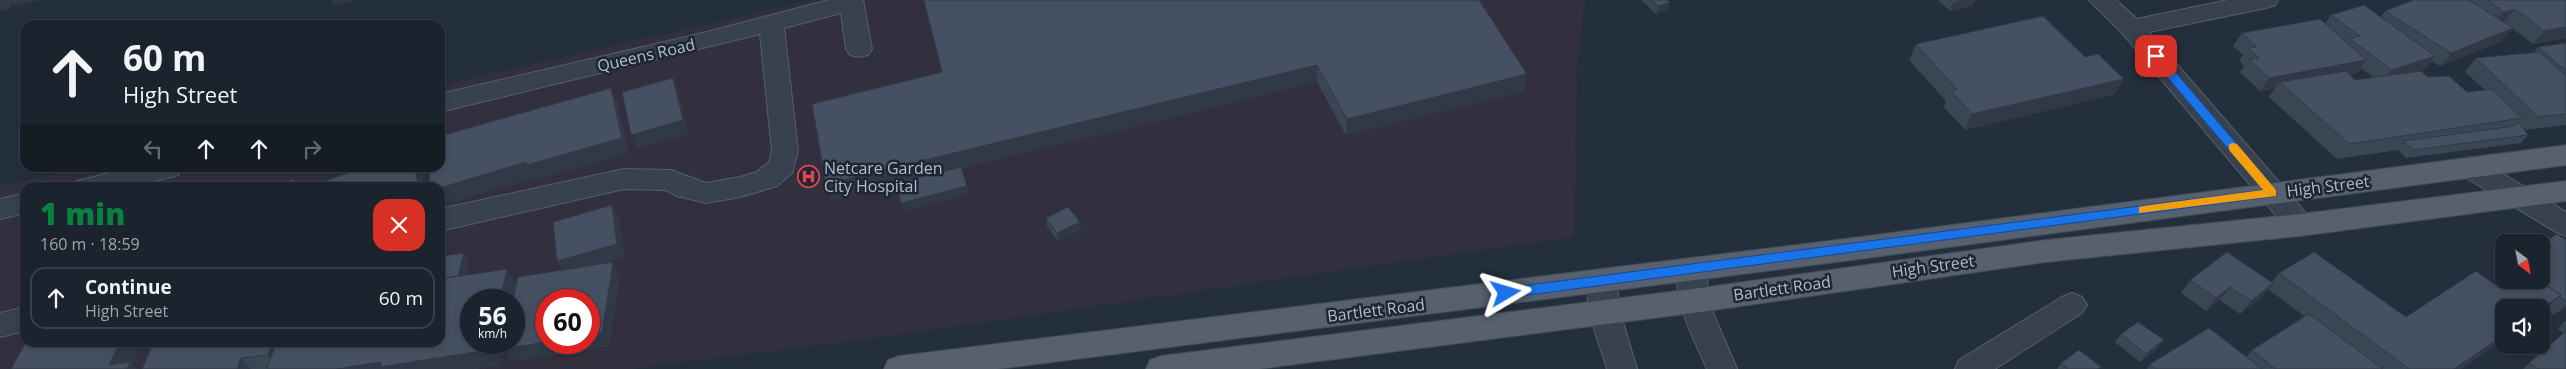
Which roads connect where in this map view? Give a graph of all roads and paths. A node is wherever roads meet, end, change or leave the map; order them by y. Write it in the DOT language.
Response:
graph roads {
  1 [pos="2102,0"];
  2 [pos="2266,0"];
  3 [pos="851,1"];
  4 [pos="2197,7"];
  5 [pos="771,23"];
  6 [pos="2132,28"];
  7 [pos="859,49"];
  8 [pos="445,102"];
  9 [pos="2566,155"];
  10 [pos="2470,167"];
  11 [pos="152,172"];
  12 [pos="111,182"];
  13 [pos="2566,191"];
  14 [pos="2272,193"];
  15 [pos="2522,197"];
  16 [pos="20,204"];
  17 [pos="0,209"];
  18 [pos="445,219"];
  19 [pos="2300,225"];
  20 [pos="2566,225"];
  21 [pos="1852,249"];
  22 [pos="1692,269"];
  23 [pos="1867,276"];
  24 [pos="1601,281"];
  25 [pos="1693,301"];
  26 [pos="2072,305"];
  27 [pos="1605,312"];
  28 [pos="20,320"];
  29 [pos="0,325"];
  30 [pos="899,369"];
  31 [pos="1161,369"];
  32 [pos="1622,369"];
  33 [pos="1722,369"];
  34 [pos="1970,369"];
  1 -- 6 [label="street"];
  2 -- 4 [label="street"];
  3 -- 5 [label="street, Queens Road"];
  3 -- 7 [label="street"];
  4 -- 6 [label="street"];
  5 -- 8 [label="street, Queens Road"];
  5 -- 18 [label="street"];
  6 -- 14 [label="street"];
  9 -- 10 [label="main road, High Street"];
  10 -- 14 [label="main road, High Street"];
  10 -- 15 [label="street"];
  11 -- 12 [label="street"];
  13 -- 15 [label="main road, High Street"];
  14 -- 19 [label="street"];
  14 -- 21 [label="main road, High Street"];
  15 -- 19 [label="main road, High Street"];
  15 -- 20 [label="street"];
  16 -- 17 [label="street"];
  19 -- 23 [label="main road, High Street"];
  21 -- 22 [label="main road, Bartlett Road"];
  22 -- 24 [label="main road, Bartlett Road"];
  22 -- 25 [label="street"];
  23 -- 25 [label="main road, Bartlett Road"];
  24 -- 27 [label="street"];
  24 -- 30 [label="main road, Bartlett Road"];
  25 -- 27 [label="main road, Bartlett Road"];
  25 -- 33 [label="street"];
  26 -- 34 [label="street"];
  27 -- 31 [label="main road, Bartlett Road"];
  27 -- 32 [label="street"];
  28 -- 29 [label="street"];
}
